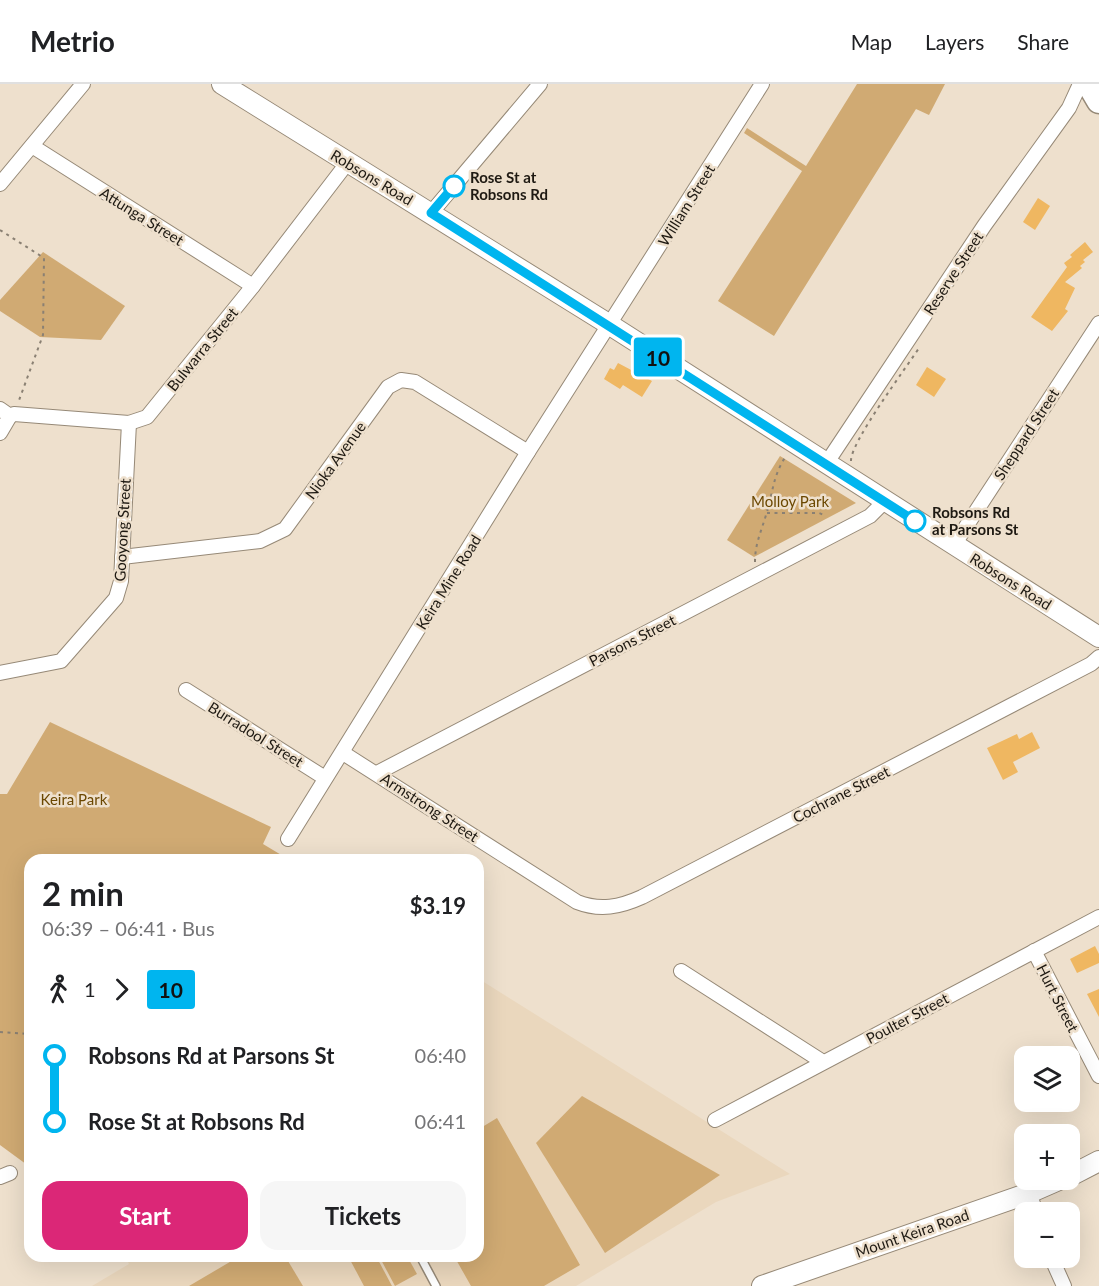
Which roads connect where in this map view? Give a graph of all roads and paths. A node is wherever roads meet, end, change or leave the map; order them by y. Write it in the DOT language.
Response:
graph roads {
  1 [pos="83,84"];
  2 [pos="222,84"];
  3 [pos="762,84"];
  4 [pos="537,85"];
  5 [pos="1082,88"];
  6 [pos="1099,101"];
  7 [pos="32,146"];
  8 [pos="348,162"];
  9 [pos="0,183"];
  10 [pos="431,213"];
  11 [pos="0,230"];
  12 [pos="253,286"];
  13 [pos="1099,323"];
  14 [pos="610,325"];
  15 [pos="922,344"];
  16 [pos="8,413"];
  17 [pos="129,423"];
  18 [pos="0,433"];
  19 [pos="528,452"];
  20 [pos="788,454"];
  21 [pos="852,463"];
  22 [pos="826,464"];
  23 [pos="884,502"];
  24 [pos="767,513"];
  25 [pos="826,516"];
  26 [pos="954,545"];
  27 [pos="122,557"];
  28 [pos="755,576"];
  29 [pos="1099,638"];
  30 [pos="1099,657"];
  31 [pos="0,673"];
  32 [pos="186,690"];
  33 [pos="343,753"];
  34 [pos="377,772"];
  35 [pos="325,778"];
  36 [pos="288,839"];
  37 [pos="577,902"];
  38 [pos="1099,917"];
  39 [pos="1034,951"];
  40 [pos="681,971"];
  41 [pos="0,1032"];
  42 [pos="24,1034"];
  43 [pos="823,1062"];
  44 [pos="1099,1076"];
  45 [pos="715,1120"];
  46 [pos="1099,1161"];
  47 [pos="1080,1171"];
  48 [pos="1036,1190"];
  49 [pos="1029,1193"];
  50 [pos="1032,1202"];
  51 [pos="423,1262"];
  52 [pos="1056,1268"];
  53 [pos="436,1286"];
  54 [pos="762,1286"];
  55 [pos="1064,1286"];
  1 -- 7 [label="street"];
  2 -- 8 [label="main road, Robsons Road"];
  3 -- 14 [label="street, William Street"];
  4 -- 10 [label="street"];
  5 -- 6 [label="highway"];
  5 -- 22 [label="street, Reserve Street"];
  7 -- 9 [label="street"];
  7 -- 12 [label="street, Attunga Street"];
  8 -- 10 [label="main road, Robsons Road"];
  8 -- 12 [label="street, Bulwarra Street"];
  10 -- 14 [label="main road, Robsons Road"];
  11 -- 16 [label="path"];
  12 -- 17 [label="street, Bulwarra Street"];
  13 -- 26 [label="street, Sheppard Street"];
  14 -- 19 [label="street, Keira Mine Road"];
  14 -- 22 [label="main road, Robsons Road"];
  15 -- 21 [label="path"];
  16 -- 17 [label="street"];
  16 -- 18 [label="street"];
  17 -- 27 [label="street, Gooyong Street"];
  19 -- 27 [label="street, Nioka Avenue"];
  19 -- 33 [label="street, Keira Mine Road"];
  20 -- 24 [label="path"];
  22 -- 23 [label="main road, Robsons Road"];
  23 -- 26 [label="main road, Robsons Road"];
  23 -- 28 [label="street, Parsons Street"];
  24 -- 25 [label="path"];
  24 -- 28 [label="path"];
  26 -- 29 [label="main road, Robsons Road"];
  27 -- 31 [label="street, Gooyong Street"];
  28 -- 34 [label="street, Parsons Street"];
  30 -- 37 [label="street, Cochrane Street"];
  32 -- 35 [label="street, Burradool Street"];
  33 -- 34 [label="street, Armstrong Street"];
  33 -- 35 [label="street, Keira Mine Road"];
  34 -- 37 [label="street, Armstrong Street"];
  35 -- 36 [label="street, Keira Mine Road"];
  38 -- 39 [label="street, Poulter Street"];
  39 -- 43 [label="street, Poulter Street"];
  39 -- 44 [label="street, Hurt Street"];
  40 -- 43 [label="street"];
  41 -- 42 [label="path"];
  43 -- 45 [label="street, Poulter Street"];
  46 -- 47 [label="main road"];
  48 -- 49 [label="main road, Mount Keira Road"];
  49 -- 50 [label="street"];
  49 -- 54 [label="main road, Mount Keira Road"];
  51 -- 53 [label="lane"];
  52 -- 55 [label="street"];
}
